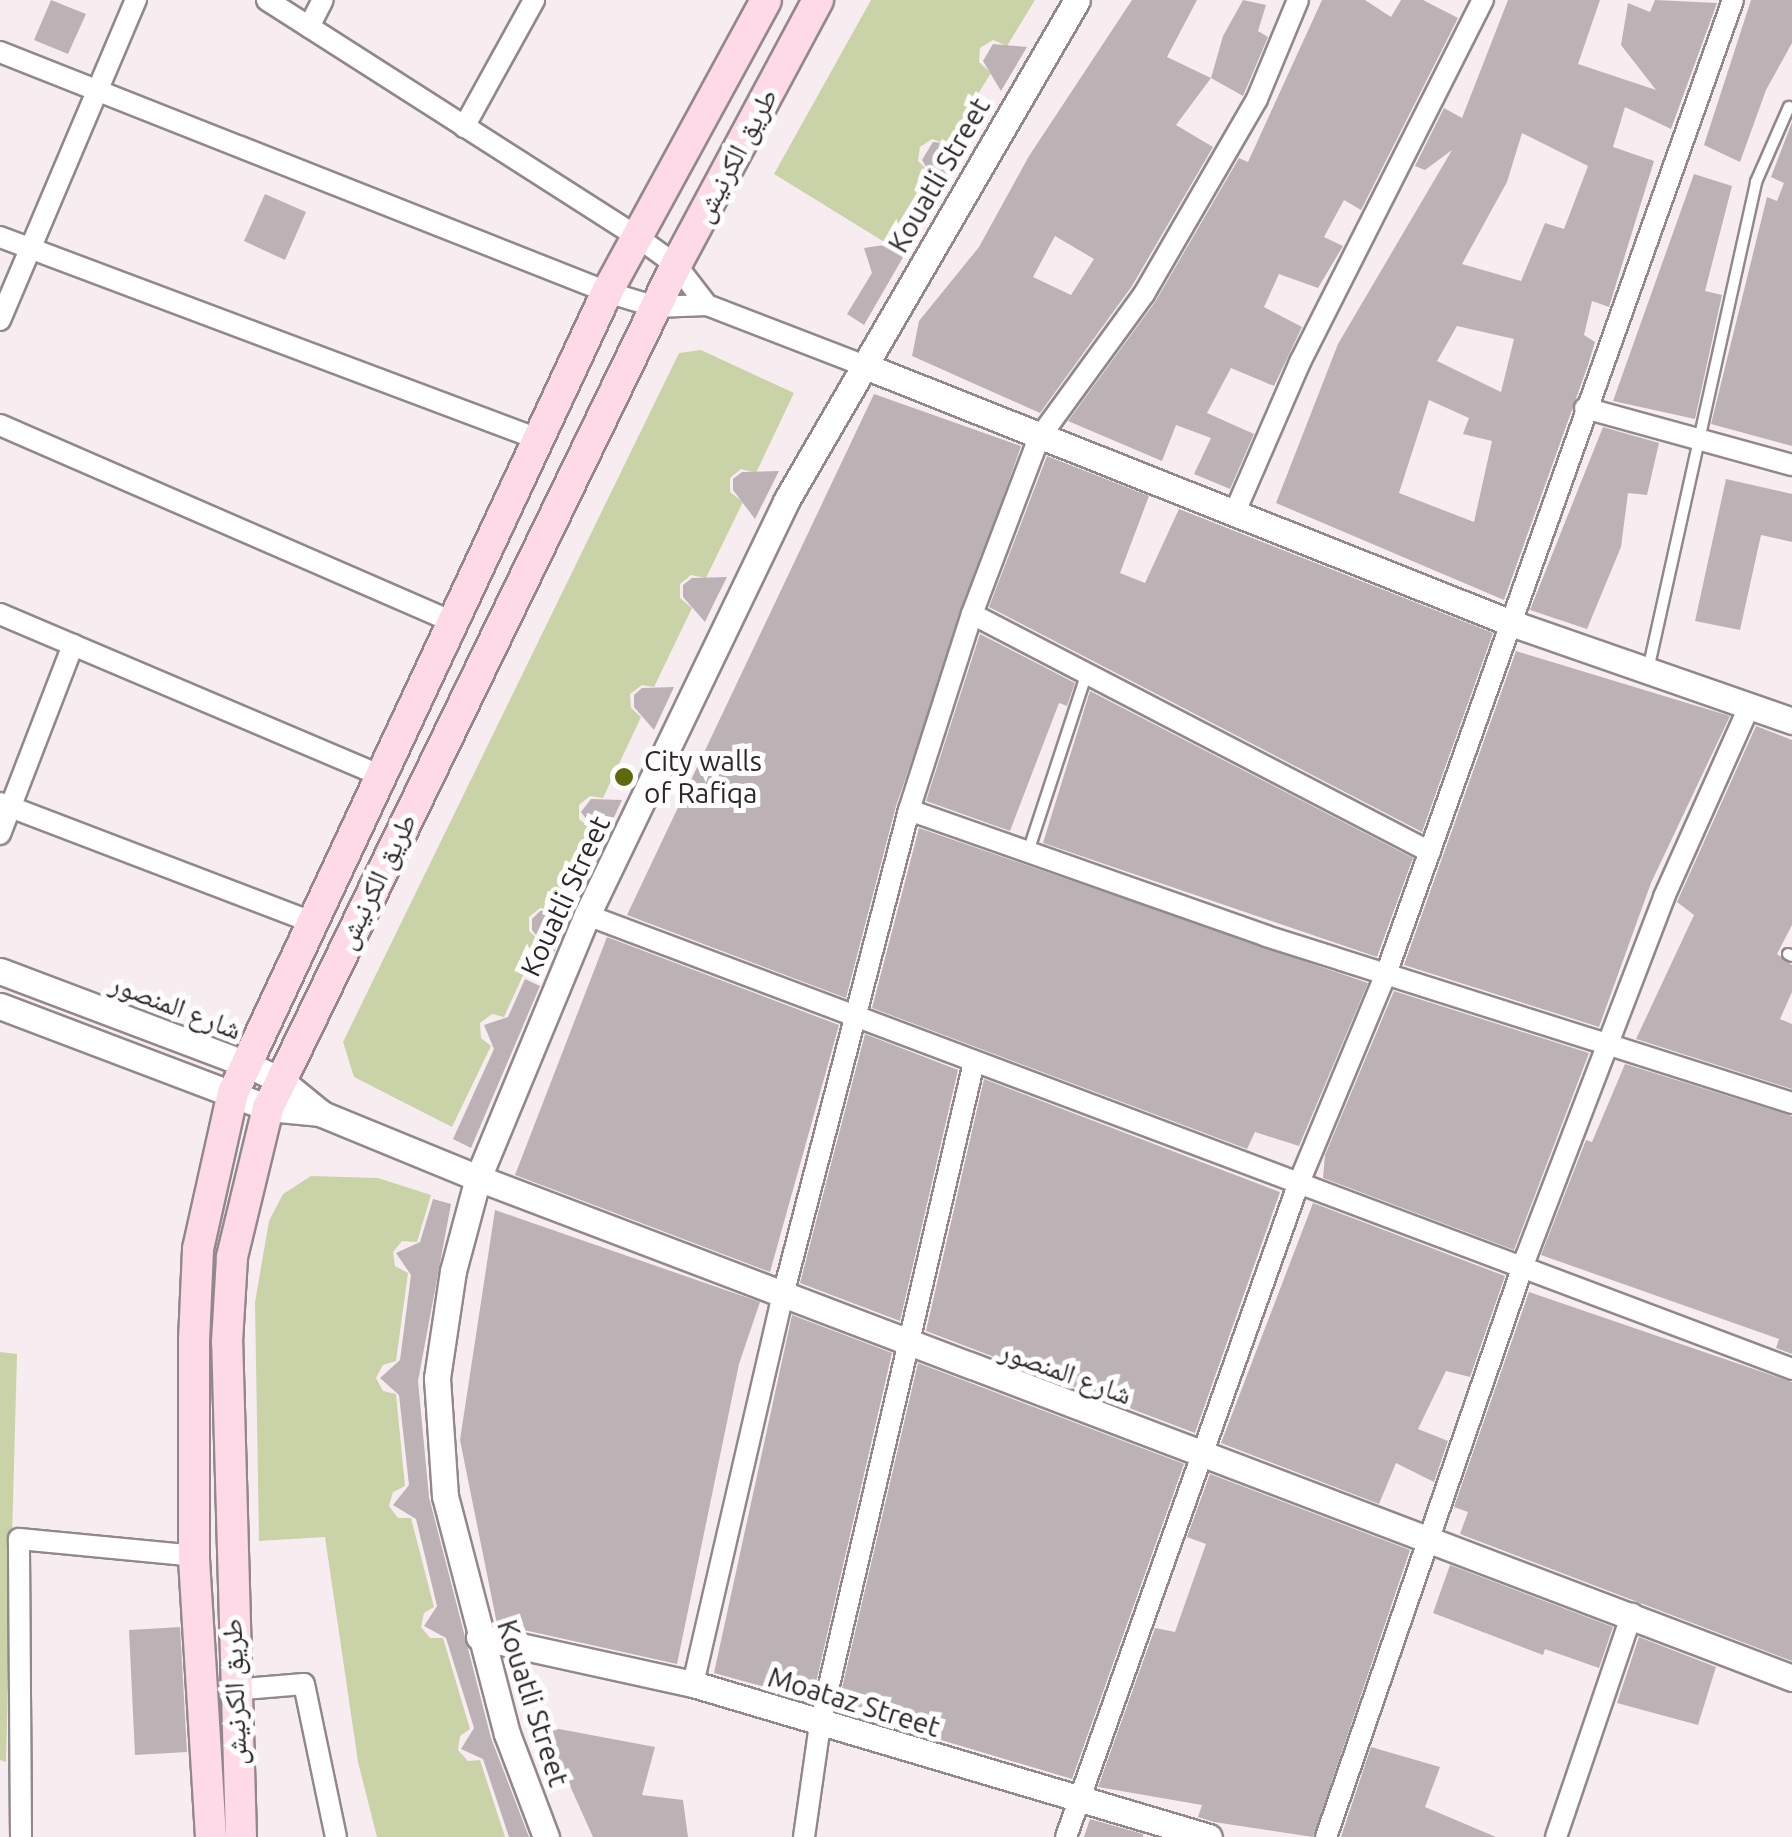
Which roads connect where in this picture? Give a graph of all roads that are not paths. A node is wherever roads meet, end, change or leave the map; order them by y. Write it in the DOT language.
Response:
graph roads {
  1 [pos="136,0"];
  2 [pos="267,0"];
  3 [pos="323,0"];
  4 [pos="534,0"];
  5 [pos="766,0"];
  6 [pos="818,0"];
  7 [pos="1077,0"];
  8 [pos="1298,0"];
  9 [pos="1484,0"];
  10 [pos="1733,0"];
  11 [pos="309,27"];
  12 [pos="0,52"];
  13 [pos="93,90"];
  14 [pos="1789,107"];
  15 [pos="464,127"];
  16 [pos="636,236"];
  17 [pos="0,237"];
  18 [pos="28,250"];
  19 [pos="676,265"];
  20 [pos="607,292"];
  21 [pos="707,305"];
  22 [pos="656,306"];
  23 [pos="0,320"];
  24 [pos="865,366"];
  25 [pos="1586,408"];
  26 [pos="0,425"];
  27 [pos="1040,438"];
  28 [pos="538,439"];
  29 [pos="1696,442"];
  30 [pos="1792,465"];
  31 [pos="1234,514"];
  32 [pos="0,614"];
  33 [pos="972,614"];
  34 [pos="452,622"];
  35 [pos="1512,623"];
  36 [pos="73,645"];
  37 [pos="1648,670"];
  38 [pos="1087,672"];
  39 [pos="1749,707"];
  40 [pos="1792,722"];
  41 [pos="380,775"];
  42 [pos="6,805"];
  43 [pos="909,810"];
  44 [pos="0,834"];
  45 [pos="1028,852"];
  46 [pos="1430,852"];
  47 [pos="588,915"];
  48 [pos="311,922"];
  49 [pos="0,971"];
  50 [pos="1386,974"];
  51 [pos="0,1006"];
  52 [pos="856,1017"];
  53 [pos="1611,1045"];
  54 [pos="974,1062"];
  55 [pos="244,1064"];
  56 [pos="279,1079"];
  57 [pos="233,1094"];
  58 [pos="1792,1103"];
  59 [pos="268,1108"];
  60 [pos="322,1114"];
  61 [pos="478,1178"];
  62 [pos="1298,1185"];
  63 [pos="1521,1269"];
  64 [pos="783,1296"];
  65 [pos="904,1344"];
  66 [pos="1792,1369"];
  67 [pos="1198,1453"];
  68 [pos="1429,1539"];
  69 [pos="194,1556"];
  70 [pos="1632,1614"];
  71 [pos="479,1637"];
  72 [pos="1792,1678"];
  73 [pos="693,1684"];
  74 [pos="232,1690"];
  75 [pos="820,1724"];
  76 [pos="1078,1798"];
  77 [pos="21,1837"];
  78 [pos="211,1837"];
  79 [pos="241,1837"];
  80 [pos="336,1837"];
  81 [pos="546,1837"];
  82 [pos="804,1837"];
  83 [pos="1066,1837"];
  84 [pos="1209,1837"];
  85 [pos="1326,1837"];
  86 [pos="1556,1837"];
  1 -- 13 [label="street"];
  2 -- 11 [label="street"];
  3 -- 11 [label="street"];
  4 -- 15 [label="street"];
  5 -- 16 [label="main road, طريق الكرنيش"];
  6 -- 19 [label="main road, طريق الكرنيش"];
  7 -- 24 [label="street, Kouatli Street"];
  8 -- 27 [label="street"];
  9 -- 31 [label="street"];
  10 -- 25 [label="street"];
  11 -- 15 [label="street"];
  12 -- 13 [label="street"];
  13 -- 18 [label="street"];
  13 -- 20 [label="street"];
  14 -- 29 [label="lane"];
  15 -- 16 [label="street"];
  16 -- 19 [label="street"];
  16 -- 20 [label="main road, طريق الكرنيش"];
  17 -- 18 [label="street"];
  18 -- 23 [label="street"];
  18 -- 28 [label="street"];
  19 -- 21 [label="street"];
  19 -- 22 [label="main road, طريق الكرنيش"];
  20 -- 22 [label="street"];
  20 -- 28 [label="main road, طريق الكرنيش"];
  21 -- 22 [label="street"];
  21 -- 24 [label="street"];
  22 -- 56 [label="main road, طريق الكرنيش"];
  24 -- 27 [label="street"];
  24 -- 47 [label="street, Kouatli Street"];
  25 -- 29 [label="street"];
  25 -- 35 [label="street"];
  26 -- 34 [label="street"];
  27 -- 31 [label="street"];
  27 -- 33 [label="street"];
  28 -- 34 [label="main road, طريق الكرنيش"];
  29 -- 30 [label="street"];
  29 -- 37 [label="lane"];
  31 -- 35 [label="street"];
  32 -- 36 [label="street"];
  33 -- 38 [label="street"];
  33 -- 43 [label="street"];
  34 -- 41 [label="main road, طريق الكرنيش"];
  35 -- 37 [label="street"];
  35 -- 46 [label="street"];
  36 -- 41 [label="street"];
  36 -- 42 [label="street"];
  37 -- 39 [label="street"];
  38 -- 45 [label="lane"];
  38 -- 46 [label="street"];
  39 -- 40 [label="street"];
  39 -- 53 [label="street"];
  41 -- 48 [label="main road, طريق الكرنيش"];
  42 -- 44 [label="street"];
  42 -- 48 [label="street"];
  43 -- 45 [label="street"];
  43 -- 52 [label="street"];
  45 -- 50 [label="street"];
  46 -- 50 [label="street"];
  47 -- 52 [label="street"];
  47 -- 61 [label="street, Kouatli Street"];
  48 -- 55 [label="main road, طريق الكرنيش"];
  49 -- 55 [label="street, شارع المنصور"];
  50 -- 53 [label="street"];
  50 -- 62 [label="street"];
  51 -- 57 [label="street, شارع المنصور"];
  52 -- 54 [label="street"];
  52 -- 64 [label="street"];
  53 -- 58 [label="street"];
  53 -- 63 [label="street"];
  54 -- 62 [label="street"];
  54 -- 65 [label="street"];
  55 -- 56 [label="street, شارع المنصور"];
  55 -- 57 [label="main road, طريق الكرنيش"];
  56 -- 59 [label="main road, طريق الكرنيش"];
  56 -- 60 [label="street, شارع المنصور"];
  57 -- 59 [label="street, شارع المنصور"];
  57 -- 69 [label="main road, طريق الكرنيش"];
  59 -- 60 [label="street, شارع المنصور"];
  59 -- 74 [label="main road, طريق الكرنيش"];
  60 -- 61 [label="street, شارع المنصور"];
  61 -- 64 [label="street, شارع المنصور"];
  61 -- 71 [label="street, Kouatli Street"];
  62 -- 63 [label="street"];
  62 -- 67 [label="street"];
  63 -- 66 [label="street"];
  63 -- 68 [label="street"];
  64 -- 65 [label="street, شارع المنصور"];
  64 -- 73 [label="street"];
  65 -- 67 [label="street, شارع المنصور"];
  65 -- 75 [label="street"];
  67 -- 68 [label="street, شارع المنصور"];
  67 -- 76 [label="street"];
  68 -- 70 [label="street, شارع المنصور"];
  68 -- 85 [label="street"];
  69 -- 77 [label="street"];
  69 -- 78 [label="main road, طريق الكرنيش"];
  70 -- 72 [label="street, شارع المنصور"];
  70 -- 86 [label="street"];
  71 -- 73 [label="street, Moataz Street"];
  71 -- 81 [label="street, Kouatli Street"];
  73 -- 75 [label="street, Moataz Street"];
  74 -- 79 [label="main road, طريق الكرنيش"];
  74 -- 80 [label="street"];
  75 -- 76 [label="street, Moataz Street"];
  75 -- 82 [label="street"];
  76 -- 83 [label="street"];
  76 -- 84 [label="street, Moataz Street"];
}
